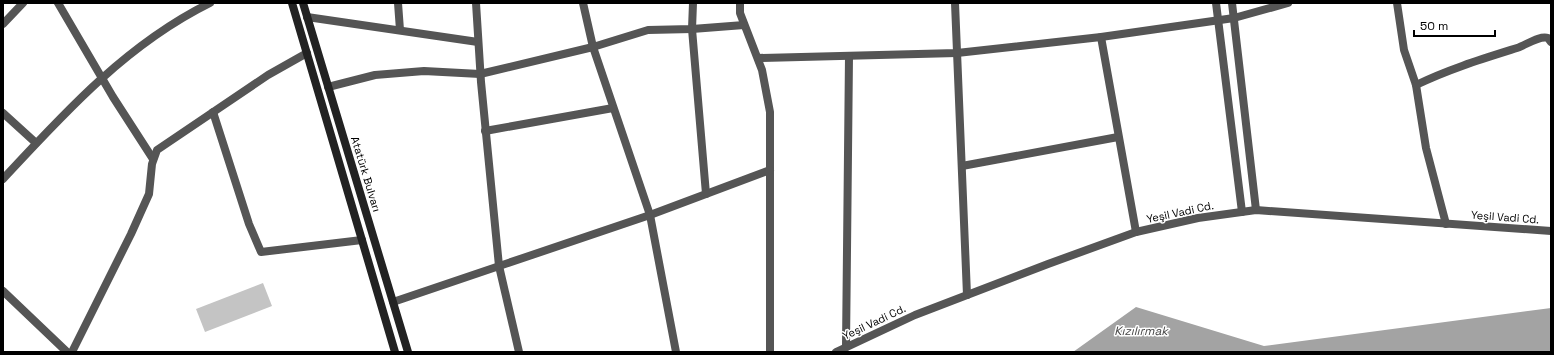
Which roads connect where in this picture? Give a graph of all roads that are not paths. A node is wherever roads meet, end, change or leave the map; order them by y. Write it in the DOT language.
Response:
graph roads {
  1 [pos="23,3"];
  2 [pos="58,3"];
  3 [pos="210,3"];
  4 [pos="292,3"];
  5 [pos="303,3"];
  6 [pos="398,3"];
  7 [pos="476,3"];
  8 [pos="583,3"];
  9 [pos="693,3"];
  10 [pos="740,3"];
  11 [pos="955,3"];
  12 [pos="1216,3"];
  13 [pos="1232,3"];
  14 [pos="1288,3"];
  15 [pos="1397,3"];
  16 [pos="307,17"];
  17 [pos="1234,18"];
  18 [pos="1219,20"];
  19 [pos="3,24"];
  20 [pos="744,25"];
  21 [pos="400,30"];
  22 [pos="692,30"];
  23 [pos="1101,37"];
  24 [pos="478,42"];
  25 [pos="1551,42"];
  26 [pos="593,47"];
  27 [pos="307,53"];
  28 [pos="957,53"];
  29 [pos="849,56"];
  30 [pos="758,58"];
  31 [pos="480,74"];
  32 [pos="102,77"];
  33 [pos="1416,85"];
  34 [pos="328,87"];
  35 [pos="613,108"];
  36 [pos="213,112"];
  37 [pos="3,113"];
  38 [pos="486,132"];
  39 [pos="1118,137"];
  40 [pos="36,143"];
  41 [pos="153,159"];
  42 [pos="962,166"];
  43 [pos="770,170"];
  44 [pos="3,179"];
  45 [pos="706,194"];
  46 [pos="1256,210"];
  47 [pos="1242,212"];
  48 [pos="650,215"];
  49 [pos="1446,224"];
  50 [pos="1551,231"];
  51 [pos="1136,232"];
  52 [pos="362,240"];
  53 [pos="499,266"];
  54 [pos="3,291"];
  55 [pos="967,295"];
  56 [pos="393,302"];
  57 [pos="846,347"];
  58 [pos="67,352"];
  59 [pos="72,352"];
  60 [pos="395,352"];
  61 [pos="408,352"];
  62 [pos="519,352"];
  63 [pos="676,352"];
  64 [pos="770,352"];
  65 [pos="836,352"];
  1 -- 19 [label="street"];
  2 -- 32 [label="street"];
  3 -- 32 [label="street"];
  4 -- 27 [label="main road, Atatürk Bulvarı"];
  5 -- 16 [label="main road, Atatürk Bulvarı"];
  6 -- 21 [label="street"];
  7 -- 24 [label="street"];
  8 -- 26 [label="street"];
  9 -- 22 [label="street"];
  10 -- 20 [label="street"];
  11 -- 28 [label="street"];
  12 -- 18 [label="street"];
  13 -- 17 [label="street"];
  14 -- 17 [label="street"];
  15 -- 33 [label="street"];
  16 -- 21 [label="street"];
  16 -- 34 [label="main road, Atatürk Bulvarı"];
  17 -- 18 [label="street"];
  17 -- 46 [label="street"];
  18 -- 23 [label="street"];
  18 -- 47 [label="street"];
  20 -- 22 [label="street"];
  20 -- 30 [label="street"];
  21 -- 24 [label="street"];
  22 -- 26 [label="street"];
  22 -- 45 [label="street"];
  23 -- 28 [label="street"];
  23 -- 39 [label="street"];
  24 -- 31 [label="street"];
  25 -- 33 [label="street"];
  26 -- 31 [label="street"];
  26 -- 35 [label="street"];
  27 -- 36 [label="street"];
  27 -- 52 [label="main road, Atatürk Bulvarı"];
  28 -- 29 [label="street"];
  28 -- 42 [label="street"];
  29 -- 30 [label="street"];
  29 -- 57 [label="street"];
  30 -- 43 [label="street"];
  31 -- 34 [label="street"];
  31 -- 38 [label="street"];
  32 -- 40 [label="street"];
  32 -- 41 [label="street"];
  33 -- 49 [label="street"];
  34 -- 56 [label="main road, Atatürk Bulvarı"];
  35 -- 38 [label="street"];
  35 -- 48 [label="street"];
  36 -- 41 [label="street"];
  36 -- 52 [label="street"];
  37 -- 40 [label="street"];
  38 -- 53 [label="street"];
  39 -- 42 [label="street"];
  39 -- 51 [label="street"];
  40 -- 44 [label="street"];
  41 -- 59 [label="street"];
  42 -- 55 [label="street"];
  43 -- 45 [label="street"];
  43 -- 64 [label="street"];
  45 -- 48 [label="street"];
  46 -- 47 [label="street, Yeşil Vadi Cd."];
  46 -- 49 [label="street, Yeşil Vadi Cd."];
  47 -- 51 [label="street, Yeşil Vadi Cd."];
  48 -- 53 [label="street"];
  48 -- 63 [label="street"];
  49 -- 50 [label="street, Yeşil Vadi Cd."];
  51 -- 55 [label="street, Yeşil Vadi Cd."];
  52 -- 60 [label="main road, Atatürk Bulvarı"];
  53 -- 56 [label="street"];
  53 -- 62 [label="street"];
  54 -- 58 [label="street"];
  55 -- 57 [label="street, Yeşil Vadi Cd."];
  56 -- 61 [label="main road, Atatürk Bulvarı"];
  57 -- 65 [label="street, Yeşil Vadi Cd."];
}
